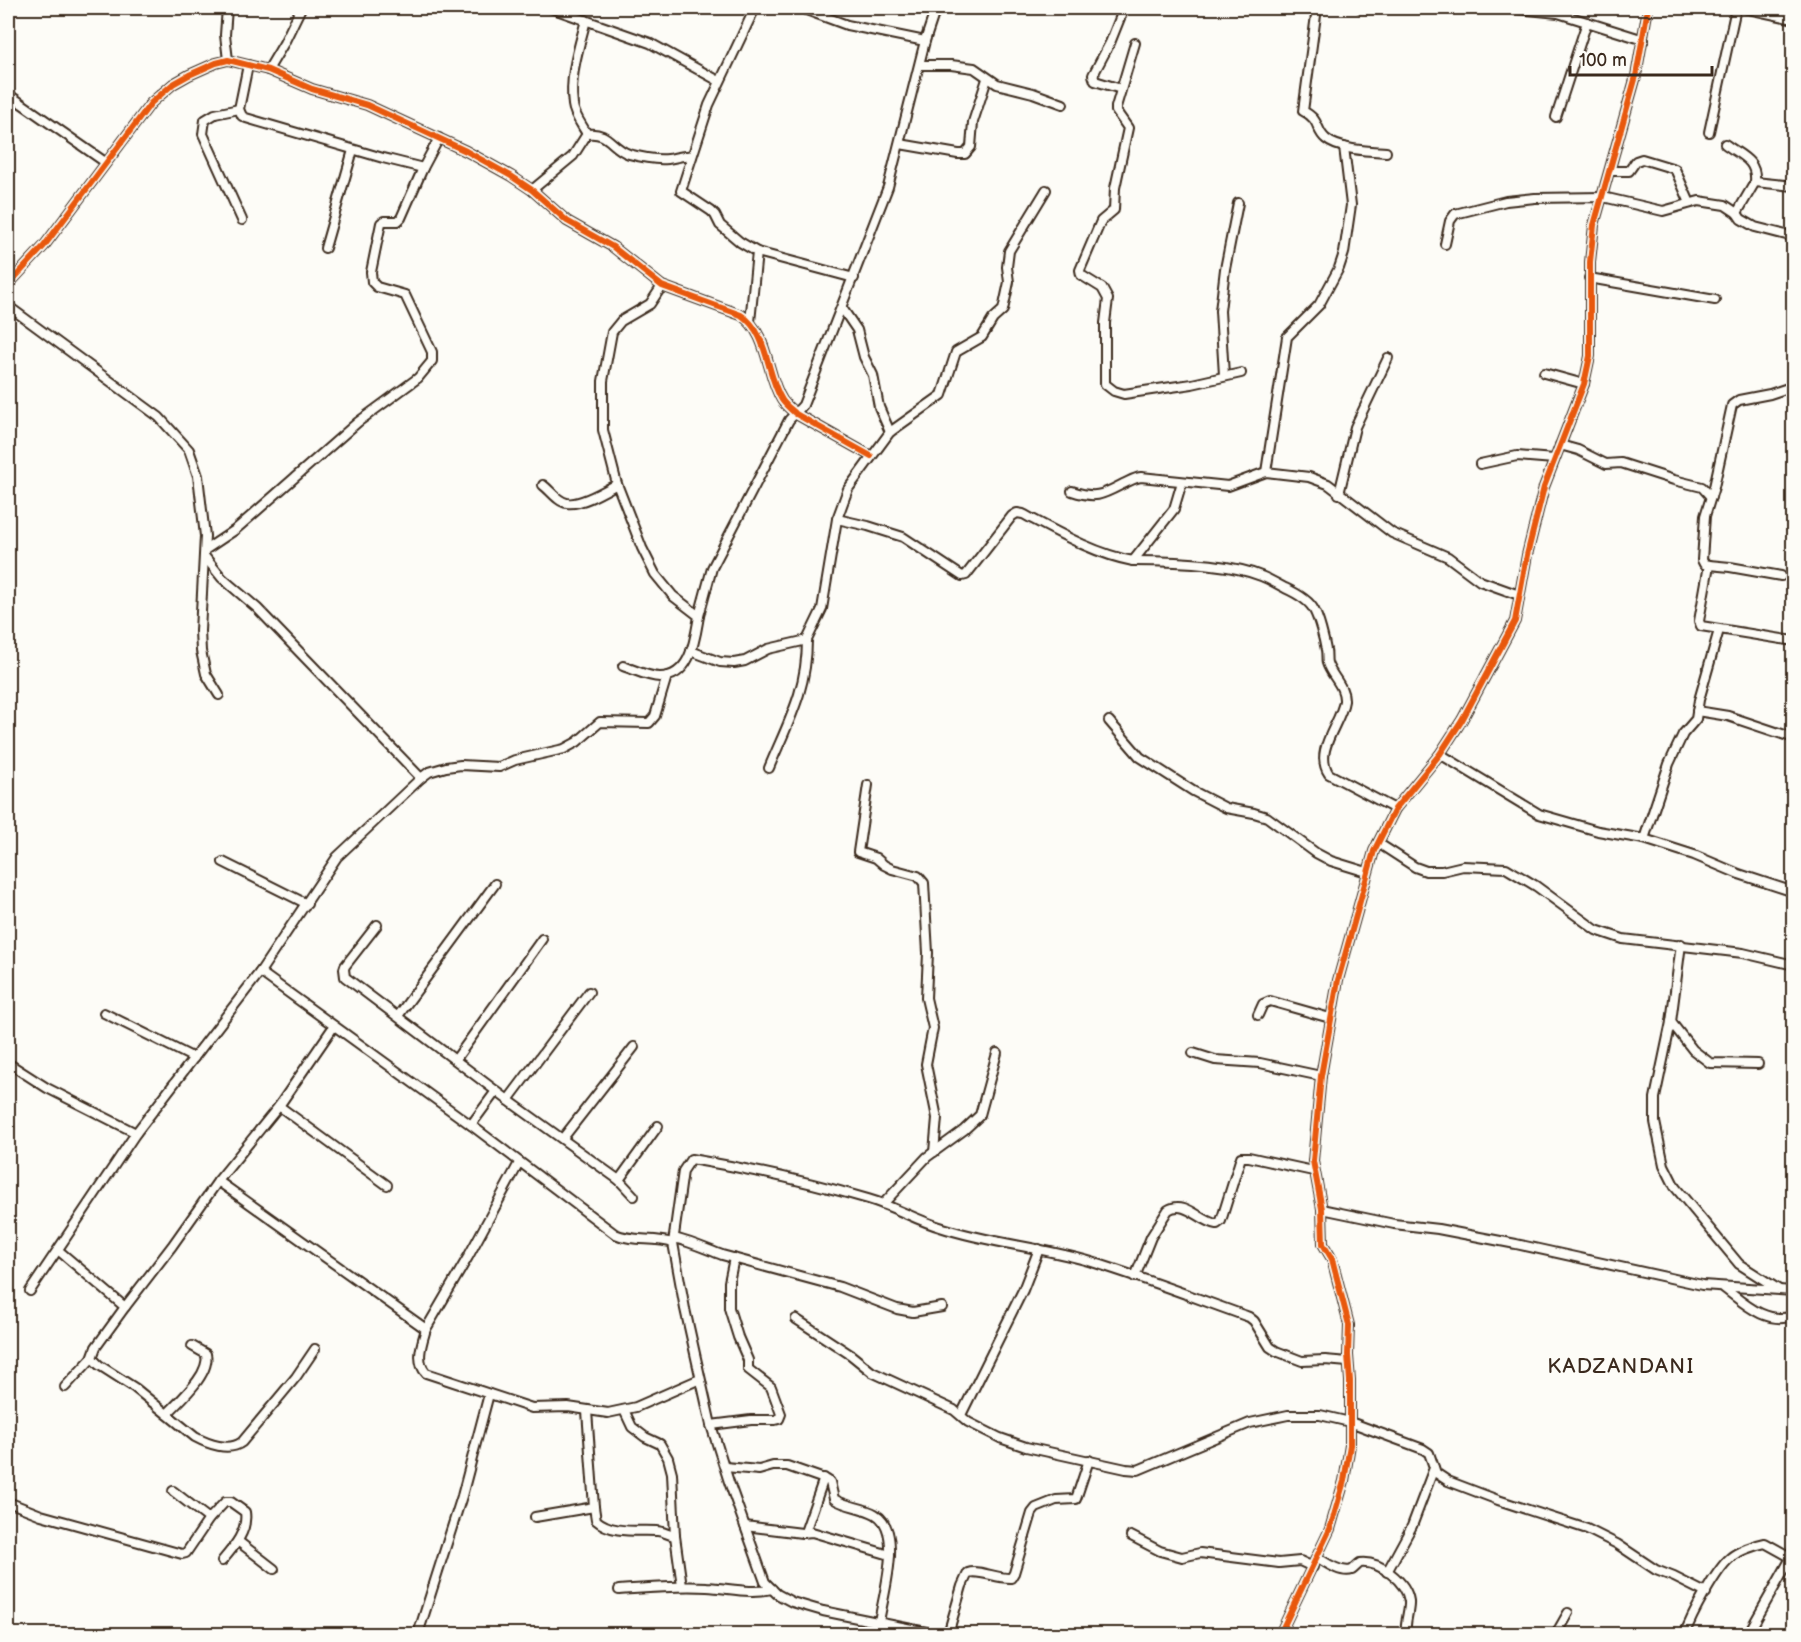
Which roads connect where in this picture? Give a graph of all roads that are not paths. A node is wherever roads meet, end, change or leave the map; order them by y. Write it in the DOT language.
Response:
graph roads {
  1 [pos="227,8"];
  2 [pos="301,8"];
  3 [pos="551,8"];
  4 [pos="755,8"];
  5 [pos="804,8"];
  6 [pos="936,8"];
  7 [pos="1124,8"];
  8 [pos="1317,8"];
  9 [pos="1361,8"];
  10 [pos="1459,8"];
  11 [pos="1507,8"];
  12 [pos="1648,8"];
  13 [pos="1736,8"];
  14 [pos="1743,8"];
  15 [pos="1542,9"];
  16 [pos="1794,19"];
  17 [pos="586,20"];
  18 [pos="1587,22"];
  19 [pos="1644,40"];
  20 [pos="925,41"];
  21 [pos="1135,43"];
  22 [pos="228,60"];
  23 [pos="248,65"];
  24 [pos="920,65"];
  25 [pos="268,70"];
  26 [pos="987,79"];
  27 [pos="719,81"];
  28 [pos="1121,89"];
  29 [pos="8,94"];
  30 [pos="1063,104"];
  31 [pos="239,109"];
  32 [pos="1556,117"];
  33 [pos="1709,132"];
  34 [pos="587,134"];
  35 [pos="439,138"];
  36 [pos="900,144"];
  37 [pos="1725,144"];
  38 [pos="1344,147"];
  39 [pos="353,150"];
  40 [pos="1386,152"];
  41 [pos="692,156"];
  42 [pos="105,162"];
  43 [pos="423,168"];
  44 [pos="1610,171"];
  45 [pos="1755,182"];
  46 [pos="1794,186"];
  47 [pos="532,190"];
  48 [pos="1046,190"];
  49 [pos="1603,197"];
  50 [pos="1238,203"];
  51 [pos="1690,203"];
  52 [pos="1737,213"];
  53 [pos="242,220"];
  54 [pos="1794,237"];
  55 [pos="1445,244"];
  56 [pos="325,248"];
  57 [pos="757,252"];
  58 [pos="854,278"];
  59 [pos="1589,278"];
  60 [pos="8,285"];
  61 [pos="662,286"];
  62 [pos="1715,300"];
  63 [pos="8,306"];
  64 [pos="842,308"];
  65 [pos="750,322"];
  66 [pos="1388,358"];
  67 [pos="1241,373"];
  68 [pos="1544,373"];
  69 [pos="1224,375"];
  70 [pos="1584,384"];
  71 [pos="1794,386"];
  72 [pos="796,414"];
  73 [pos="890,432"];
  74 [pos="1560,445"];
  75 [pos="871,456"];
  76 [pos="1554,459"];
  77 [pos="1480,464"];
  78 [pos="1266,472"];
  79 [pos="1182,482"];
  80 [pos="618,484"];
  81 [pos="543,485"];
  82 [pos="1072,491"];
  83 [pos="1339,494"];
  84 [pos="1710,497"];
  85 [pos="837,519"];
  86 [pos="205,554"];
  87 [pos="1133,561"];
  88 [pos="1709,565"];
  89 [pos="1780,576"];
  90 [pos="1519,595"];
  91 [pos="699,616"];
  92 [pos="1719,630"];
  93 [pos="807,640"];
  94 [pos="1794,641"];
  95 [pos="691,651"];
  96 [pos="624,666"];
  97 [pos="667,676"];
  98 [pos="219,695"];
  99 [pos="1697,711"];
  100 [pos="1108,721"];
  101 [pos="1794,738"];
  102 [pos="1440,754"];
  103 [pos="769,768"];
  104 [pos="421,778"];
  105 [pos="868,785"];
  106 [pos="1395,809"];
  107 [pos="1644,839"];
  108 [pos="1378,843"];
  109 [pos="223,862"];
  110 [pos="1367,872"];
  111 [pos="495,884"];
  112 [pos="1794,892"];
  113 [pos="307,904"];
  114 [pos="377,925"];
  115 [pos="542,939"];
  116 [pos="1681,944"];
  117 [pos="1794,965"];
  118 [pos="260,972"];
  119 [pos="589,992"];
  120 [pos="104,1013"];
  121 [pos="1258,1015"];
  122 [pos="398,1016"];
  123 [pos="1330,1018"];
  124 [pos="1671,1022"];
  125 [pos="334,1026"];
  126 [pos="634,1047"];
  127 [pos="998,1053"];
  128 [pos="1193,1053"];
  129 [pos="194,1058"];
  130 [pos="456,1059"];
  131 [pos="8,1062"];
  132 [pos="1758,1064"];
  133 [pos="1321,1076"];
  134 [pos="496,1091"];
  135 [pos="508,1100"];
  136 [pos="279,1106"];
  137 [pos="471,1125"];
  138 [pos="658,1126"];
  139 [pos="136,1133"];
  140 [pos="563,1138"];
  141 [pos="933,1152"];
  142 [pos="519,1163"];
  143 [pos="1313,1171"];
  144 [pos="619,1180"];
  145 [pos="218,1181"];
  146 [pos="387,1185"];
  147 [pos="634,1196"];
  148 [pos="883,1204"];
  149 [pos="1323,1209"];
  150 [pos="674,1241"];
  151 [pos="1040,1248"];
  152 [pos="58,1250"];
  153 [pos="734,1258"];
  154 [pos="1135,1277"];
  155 [pos="1723,1287"];
  156 [pos="1779,1289"];
  157 [pos="30,1291"];
  158 [pos="1794,1291"];
  159 [pos="124,1307"];
  160 [pos="942,1307"];
  161 [pos="1794,1316"];
  162 [pos="796,1319"];
  163 [pos="426,1329"];
  164 [pos="192,1346"];
  165 [pos="315,1349"];
  166 [pos="92,1358"];
  167 [pos="1348,1362"];
  168 [pos="700,1379"];
  169 [pos="65,1387"];
  170 [pos="489,1394"];
  171 [pos="624,1410"];
  172 [pos="587,1411"];
  173 [pos="167,1414"];
  174 [pos="961,1415"];
  175 [pos="1350,1422"];
  176 [pos="711,1425"];
  177 [pos="1089,1460"];
  178 [pos="725,1467"];
  179 [pos="1434,1468"];
  180 [pos="824,1478"];
  181 [pos="173,1491"];
  182 [pos="8,1502"];
  183 [pos="594,1507"];
  184 [pos="535,1517"];
  185 [pos="209,1519"];
  186 [pos="745,1526"];
  187 [pos="805,1532"];
  188 [pos="675,1536"];
  189 [pos="1131,1536"];
  190 [pos="238,1542"];
  191 [pos="890,1555"];
  192 [pos="1318,1558"];
  193 [pos="1792,1558"];
  194 [pos="222,1561"];
  195 [pos="1313,1567"];
  196 [pos="274,1569"];
  197 [pos="1387,1572"];
  198 [pos="682,1586"];
  199 [pos="772,1589"];
  200 [pos="619,1590"];
  201 [pos="1706,1593"];
  202 [pos="1568,1613"];
  203 [pos="879,1622"];
  204 [pos="418,1635"];
  205 [pos="936,1635"];
  206 [pos="948,1635"];
  207 [pos="1280,1635"];
  208 [pos="1407,1635"];
  209 [pos="1556,1635"];
  210 [pos="1685,1635"];
  211 [pos="1748,1635"];
  1 -- 22 [label="street"];
  2 -- 25 [label="street"];
  3 -- 17 [label="street"];
  4 -- 27 [label="street"];
  5 -- 20 [label="street"];
  6 -- 20 [label="street"];
  7 -- 28 [label="street"];
  8 -- 38 [label="street"];
  9 -- 10 [label="street"];
  11 -- 15 [label="street"];
  12 -- 19 [label="street"];
  13 -- 33 [label="street"];
  14 -- 16 [label="street"];
  15 -- 18 [label="street"];
  17 -- 27 [label="street"];
  17 -- 34 [label="street"];
  18 -- 19 [label="street"];
  18 -- 32 [label="street"];
  19 -- 44 [label="street"];
  20 -- 24 [label="street"];
  21 -- 28 [label="street"];
  22 -- 23 [label="street"];
  22 -- 42 [label="street"];
  23 -- 25 [label="street"];
  23 -- 31 [label="street"];
  24 -- 26 [label="street"];
  24 -- 36 [label="street"];
  25 -- 35 [label="street"];
  26 -- 30 [label="street"];
  26 -- 36 [label="street"];
  27 -- 41 [label="street"];
  28 -- 69 [label="street"];
  29 -- 42 [label="street"];
  31 -- 39 [label="street"];
  31 -- 53 [label="street"];
  34 -- 41 [label="street"];
  34 -- 47 [label="street"];
  35 -- 43 [label="street"];
  35 -- 47 [label="street"];
  36 -- 58 [label="street"];
  37 -- 45 [label="street"];
  38 -- 40 [label="street"];
  38 -- 78 [label="street"];
  39 -- 43 [label="street"];
  39 -- 56 [label="street"];
  41 -- 57 [label="street"];
  42 -- 60 [label="street"];
  43 -- 86 [label="street"];
  44 -- 49 [label="street"];
  44 -- 51 [label="street"];
  45 -- 46 [label="street"];
  45 -- 52 [label="street"];
  47 -- 61 [label="street"];
  48 -- 73 [label="street"];
  49 -- 51 [label="street"];
  49 -- 55 [label="street"];
  49 -- 59 [label="street"];
  50 -- 69 [label="street"];
  51 -- 52 [label="street"];
  52 -- 54 [label="street"];
  57 -- 58 [label="street"];
  57 -- 65 [label="street"];
  58 -- 64 [label="street"];
  59 -- 62 [label="street"];
  59 -- 70 [label="street"];
  61 -- 65 [label="street"];
  61 -- 80 [label="street"];
  63 -- 86 [label="street"];
  64 -- 72 [label="street"];
  64 -- 73 [label="street"];
  65 -- 72 [label="street"];
  66 -- 83 [label="street"];
  67 -- 69 [label="street"];
  68 -- 70 [label="street"];
  70 -- 74 [label="street"];
  71 -- 84 [label="street"];
  72 -- 75 [label="street"];
  72 -- 91 [label="street"];
  73 -- 75 [label="street"];
  74 -- 76 [label="street"];
  74 -- 84 [label="street"];
  75 -- 85 [label="street"];
  76 -- 77 [label="street"];
  76 -- 90 [label="street"];
  78 -- 79 [label="street"];
  78 -- 83 [label="street"];
  79 -- 82 [label="street"];
  79 -- 87 [label="street"];
  80 -- 81 [label="street"];
  80 -- 91 [label="street"];
  83 -- 90 [label="street"];
  84 -- 88 [label="street"];
  85 -- 87 [label="street"];
  85 -- 93 [label="street"];
  86 -- 98 [label="street"];
  86 -- 104 [label="street"];
  87 -- 106 [label="street"];
  88 -- 89 [label="street"];
  88 -- 92 [label="street"];
  90 -- 102 [label="street"];
  91 -- 95 [label="street"];
  92 -- 94 [label="street"];
  92 -- 99 [label="street"];
  93 -- 95 [label="street"];
  93 -- 103 [label="street"];
  95 -- 97 [label="street"];
  96 -- 97 [label="street"];
  97 -- 104 [label="street"];
  99 -- 101 [label="street"];
  99 -- 107 [label="street"];
  100 -- 110 [label="street"];
  102 -- 106 [label="street"];
  102 -- 107 [label="street"];
  104 -- 113 [label="street"];
  105 -- 141 [label="street"];
  106 -- 108 [label="street"];
  107 -- 112 [label="street"];
  108 -- 110 [label="street"];
  108 -- 116 [label="street"];
  109 -- 113 [label="street"];
  110 -- 123 [label="street"];
  111 -- 122 [label="street"];
  113 -- 118 [label="street"];
  114 -- 122 [label="street"];
  115 -- 130 [label="street"];
  116 -- 117 [label="street"];
  116 -- 124 [label="street"];
  118 -- 125 [label="street"];
  118 -- 129 [label="street"];
  119 -- 135 [label="street"];
  120 -- 129 [label="street"];
  121 -- 123 [label="street"];
  122 -- 130 [label="street"];
  123 -- 133 [label="street"];
  124 -- 132 [label="street"];
  124 -- 156 [label="street"];
  125 -- 136 [label="street"];
  125 -- 137 [label="street"];
  126 -- 140 [label="street"];
  127 -- 141 [label="street"];
  128 -- 133 [label="street"];
  129 -- 139 [label="street"];
  130 -- 134 [label="street"];
  131 -- 139 [label="street"];
  133 -- 143 [label="street"];
  134 -- 135 [label="street"];
  134 -- 137 [label="street"];
  135 -- 140 [label="street"];
  136 -- 145 [label="street"];
  136 -- 146 [label="street"];
  137 -- 142 [label="street"];
  138 -- 144 [label="street"];
  139 -- 152 [label="street"];
  140 -- 144 [label="street"];
  141 -- 148 [label="street"];
  142 -- 150 [label="street"];
  142 -- 163 [label="street"];
  143 -- 149 [label="street"];
  143 -- 154 [label="street"];
  144 -- 147 [label="street"];
  145 -- 159 [label="street"];
  145 -- 163 [label="street"];
  148 -- 150 [label="street"];
  148 -- 151 [label="street"];
  149 -- 155 [label="street"];
  149 -- 167 [label="street"];
  150 -- 153 [label="street"];
  150 -- 168 [label="street"];
  151 -- 154 [label="street"];
  151 -- 174 [label="street"];
  152 -- 157 [label="street"];
  152 -- 159 [label="street"];
  153 -- 160 [label="street"];
  153 -- 176 [label="street"];
  154 -- 167 [label="street"];
  155 -- 156 [label="street"];
  155 -- 161 [label="street"];
  156 -- 158 [label="street"];
  159 -- 166 [label="street"];
  162 -- 174 [label="street"];
  163 -- 170 [label="street"];
  164 -- 173 [label="street"];
  165 -- 173 [label="street"];
  166 -- 169 [label="street"];
  166 -- 173 [label="street"];
  167 -- 175 [label="street"];
  168 -- 171 [label="street"];
  168 -- 176 [label="street"];
  170 -- 172 [label="street"];
  170 -- 204 [label="street"];
  171 -- 172 [label="street"];
  171 -- 188 [label="street"];
  172 -- 183 [label="street"];
  174 -- 177 [label="street"];
  175 -- 177 [label="street"];
  175 -- 179 [label="street"];
  175 -- 192 [label="street"];
  176 -- 178 [label="street"];
  177 -- 206 [label="street"];
  178 -- 180 [label="street"];
  178 -- 186 [label="street"];
  179 -- 197 [label="street"];
  179 -- 201 [label="street"];
  180 -- 187 [label="street"];
  180 -- 191 [label="street"];
  181 -- 185 [label="street"];
  182 -- 185 [label="street"];
  183 -- 184 [label="street"];
  183 -- 188 [label="street"];
  185 -- 190 [label="street"];
  186 -- 187 [label="street"];
  186 -- 199 [label="street"];
  187 -- 191 [label="street"];
  188 -- 198 [label="street"];
  189 -- 195 [label="street"];
  190 -- 194 [label="street"];
  190 -- 196 [label="street"];
  191 -- 203 [label="street"];
  192 -- 195 [label="street"];
  192 -- 197 [label="street"];
  193 -- 201 [label="street"];
  193 -- 211 [label="street"];
  195 -- 207 [label="street"];
  197 -- 208 [label="street"];
  198 -- 199 [label="street"];
  198 -- 200 [label="street"];
  199 -- 203 [label="street"];
  201 -- 210 [label="street"];
  202 -- 209 [label="street"];
  203 -- 205 [label="street"];
}
